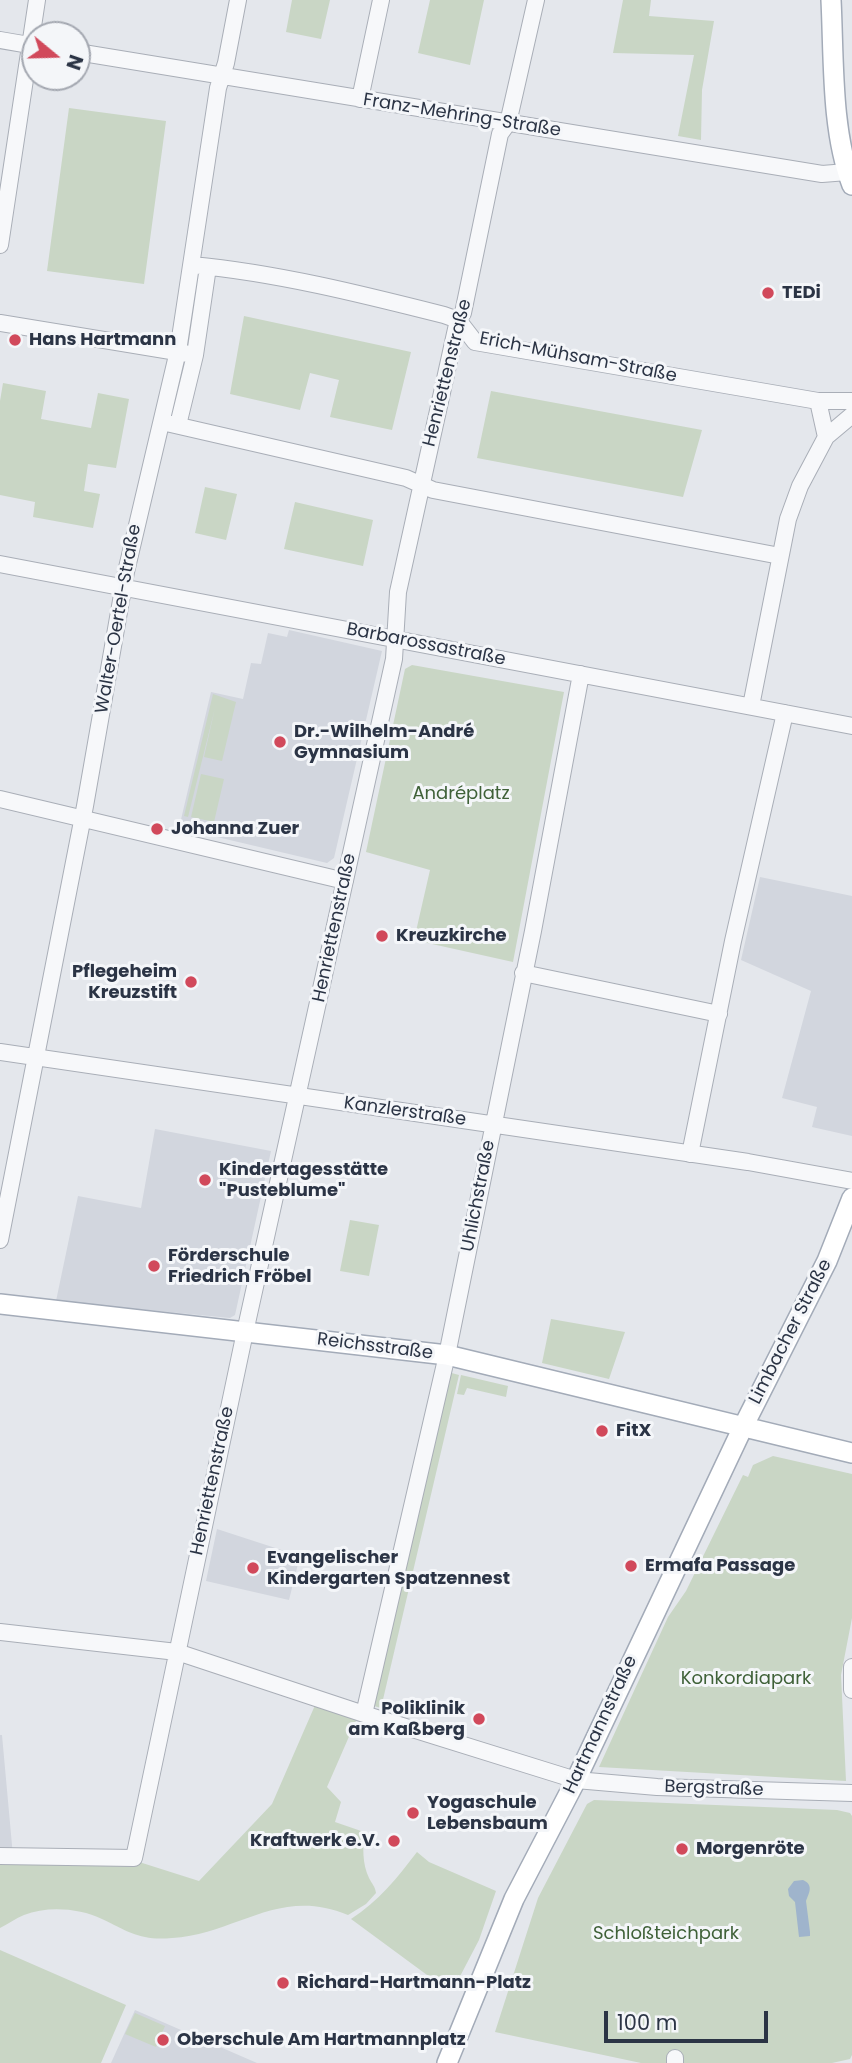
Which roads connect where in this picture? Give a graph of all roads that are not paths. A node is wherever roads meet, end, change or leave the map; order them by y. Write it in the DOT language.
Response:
graph roads {
  1 [pos="37,0"];
  2 [pos="238,0"];
  3 [pos="381,0"];
  4 [pos="536,0"];
  5 [pos="831,0"];
  6 [pos="35,21"];
  7 [pos="0,40"];
  8 [pos="21,43"];
  9 [pos="91,54"];
  10 [pos="222,76"];
  11 [pos="25,91"];
  12 [pos="360,99"];
  13 [pos="508,123"];
  14 [pos="850,178"];
  15 [pos="0,245"];
  16 [pos="200,266"];
  17 [pos="458,320"];
  18 [pos="0,323"];
  19 [pos="178,351"];
  20 [pos="195,355"];
  21 [pos="818,401"];
  22 [pos="852,401"];
  23 [pos="852,415"];
  24 [pos="162,422"];
  25 [pos="178,425"];
  26 [pos="826,437"];
  27 [pos="421,485"];
  28 [pos="780,556"];
  29 [pos="0,564"];
  30 [pos="124,587"];
  31 [pos="395,639"];
  32 [pos="581,674"];
  33 [pos="751,706"];
  34 [pos="785,713"];
  35 [pos="852,726"];
  36 [pos="0,799"];
  37 [pos="82,819"];
  38 [pos="345,881"];
  39 [pos="523,973"];
  40 [pos="719,1014"];
  41 [pos="0,1052"];
  42 [pos="35,1057"];
  43 [pos="298,1096"];
  44 [pos="493,1125"];
  45 [pos="690,1154"];
  46 [pos="852,1181"];
  47 [pos="852,1198"];
  48 [pos="0,1240"];
  49 [pos="0,1304"];
  50 [pos="245,1332"];
  51 [pos="447,1355"];
  52 [pos="743,1427"];
  53 [pos="852,1453"];
  54 [pos="0,1632"];
  55 [pos="177,1652"];
  56 [pos="852,1667"];
  57 [pos="852,1690"];
  58 [pos="364,1714"];
  59 [pos="576,1780"];
  60 [pos="852,1793"];
  61 [pos="0,1856"];
  62 [pos="447,2063"];
  1 -- 6 [label="street"];
  2 -- 10 [label="street, Walter-Oertel-Straße"];
  3 -- 12 [label="street"];
  4 -- 13 [label="street, Henriettenstraße"];
  5 -- 14 [label="main road"];
  7 -- 8 [label="street"];
  9 -- 10 [label="street, Franz-Mehring-Straße"];
  10 -- 12 [label="street, Franz-Mehring-Straße"];
  10 -- 16 [label="street, Walter-Oertel-Straße"];
  11 -- 15 [label="street"];
  12 -- 13 [label="street, Franz-Mehring-Straße"];
  13 -- 14 [label="street, Franz-Mehring-Straße"];
  13 -- 17 [label="street, Henriettenstraße"];
  16 -- 17 [label="street, Erich-Mühsam-Straße"];
  16 -- 19 [label="street, Walter-Oertel-Straße"];
  16 -- 20 [label="street, Walter-Oertel-Straße"];
  17 -- 21 [label="street, Erich-Mühsam-Straße"];
  17 -- 27 [label="street, Henriettenstraße"];
  18 -- 19 [label="street"];
  19 -- 20 [label="street"];
  19 -- 24 [label="street, Walter-Oertel-Straße"];
  20 -- 25 [label="street, Walter-Oertel-Straße"];
  21 -- 22 [label="street, Erich-Mühsam-Straße"];
  21 -- 26 [label="street"];
  23 -- 26 [label="street"];
  24 -- 25 [label="street"];
  24 -- 30 [label="street, Walter-Oertel-Straße"];
  25 -- 27 [label="street"];
  26 -- 28 [label="street"];
  27 -- 28 [label="street"];
  27 -- 31 [label="street, Henriettenstraße"];
  28 -- 33 [label="street"];
  29 -- 30 [label="street, Barbarossastraße"];
  30 -- 31 [label="street, Barbarossastraße"];
  30 -- 37 [label="street, Walter-Oertel-Straße"];
  31 -- 32 [label="street, Barbarossastraße"];
  31 -- 38 [label="street, Henriettenstraße"];
  32 -- 33 [label="street, Barbarossastraße"];
  32 -- 39 [label="street, Uhlichstraße"];
  33 -- 34 [label="street, Barbarossastraße"];
  34 -- 35 [label="street, Barbarossastraße"];
  34 -- 40 [label="street"];
  36 -- 37 [label="street"];
  37 -- 38 [label="street"];
  37 -- 42 [label="street, Walter-Oertel-Straße"];
  38 -- 43 [label="street, Henriettenstraße"];
  39 -- 40 [label="street"];
  39 -- 44 [label="street, Uhlichstraße"];
  40 -- 45 [label="street"];
  41 -- 42 [label="street, Kanzlerstraße"];
  42 -- 43 [label="street, Kanzlerstraße"];
  42 -- 48 [label="street, Walter-Oertel-Straße"];
  43 -- 44 [label="street, Kanzlerstraße"];
  43 -- 50 [label="street, Henriettenstraße"];
  44 -- 45 [label="street, Kanzlerstraße"];
  44 -- 51 [label="street, Uhlichstraße"];
  45 -- 46 [label="street, Kanzlerstraße"];
  47 -- 52 [label="main road, Limbacher Straße"];
  49 -- 50 [label="main road, Reichsstraße"];
  50 -- 51 [label="main road, Reichsstraße"];
  50 -- 55 [label="street, Henriettenstraße"];
  51 -- 52 [label="main road, Reichsstraße"];
  51 -- 58 [label="street, Uhlichstraße"];
  52 -- 53 [label="main road, Reichsstraße"];
  52 -- 59 [label="main road, Hartmannstraße"];
  54 -- 55 [label="street, Bergstraße"];
  55 -- 58 [label="street, Bergstraße"];
  55 -- 61 [label="street, Henriettenstraße"];
  56 -- 57 [label="street"];
  58 -- 59 [label="street, Bergstraße"];
  59 -- 60 [label="street, Bergstraße"];
  59 -- 62 [label="main road, Hartmannstraße"];
}
